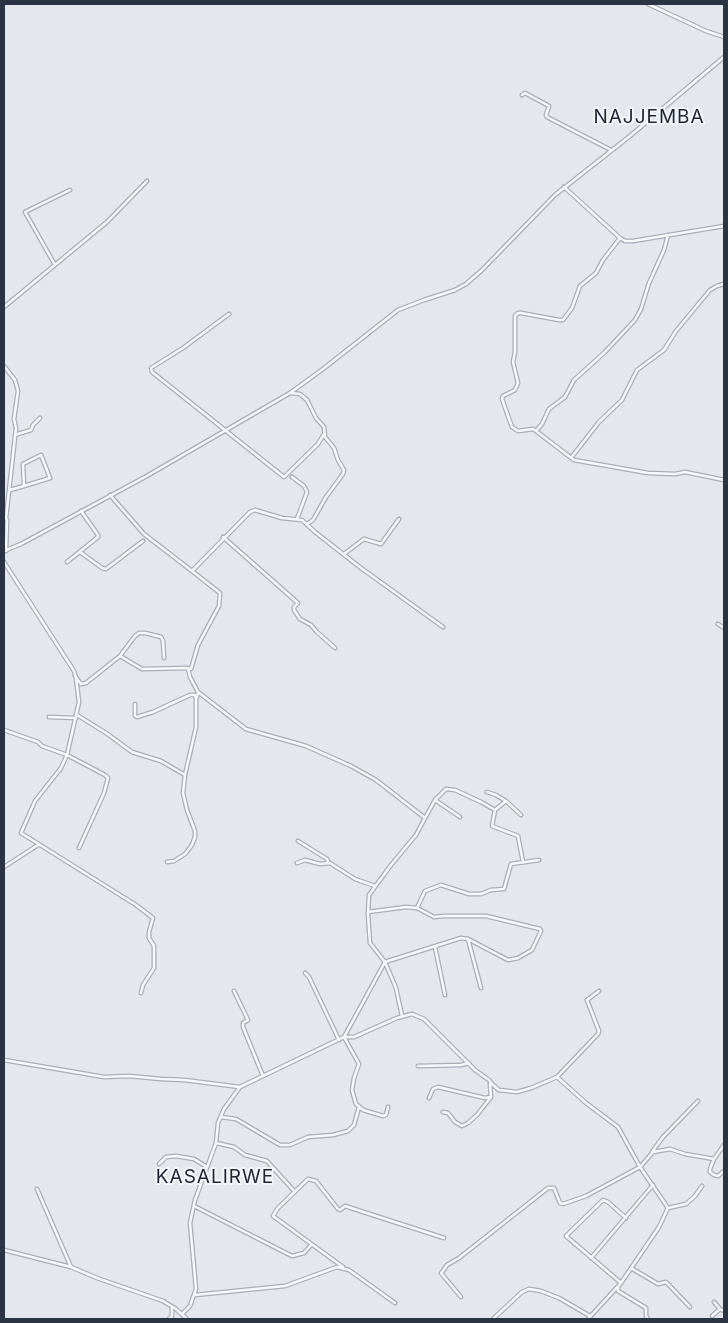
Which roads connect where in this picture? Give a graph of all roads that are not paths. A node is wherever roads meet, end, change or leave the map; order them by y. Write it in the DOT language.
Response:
graph roads {
  1 [pos="648,4"];
  2 [pos="724,37"];
  3 [pos="724,57"];
  4 [pos="522,95"];
  5 [pos="611,150"];
  6 [pos="147,182"];
  7 [pos="564,187"];
  8 [pos="70,190"];
  9 [pos="724,226"];
  10 [pos="668,235"];
  11 [pos="620,238"];
  12 [pos="55,265"];
  13 [pos="724,284"];
  14 [pos="4,307"];
  15 [pos="229,314"];
  16 [pos="4,366"];
  17 [pos="290,393"];
  18 [pos="40,418"];
  19 [pos="225,431"];
  20 [pos="536,431"];
  21 [pos="324,434"];
  22 [pos="15,435"];
  23 [pos="571,458"];
  24 [pos="292,477"];
  25 [pos="724,480"];
  26 [pos="24,486"];
  27 [pos="10,490"];
  28 [pos="110,495"];
  29 [pos="81,511"];
  30 [pos="5,517"];
  31 [pos="297,518"];
  32 [pos="399,519"];
  33 [pos="307,524"];
  34 [pos="224,537"];
  35 [pos="143,541"];
  36 [pos="5,551"];
  37 [pos="80,552"];
  38 [pos="344,554"];
  39 [pos="4,562"];
  40 [pos="67,562"];
  41 [pos="192,571"];
  42 [pos="718,624"];
  43 [pos="443,627"];
  44 [pos="724,628"];
  45 [pos="335,648"];
  46 [pos="120,656"];
  47 [pos="164,658"];
  48 [pos="189,669"];
  49 [pos="75,676"];
  50 [pos="198,692"];
  51 [pos="196,700"];
  52 [pos="135,704"];
  53 [pos="49,717"];
  54 [pos="77,717"];
  55 [pos="4,730"];
  56 [pos="67,755"];
  57 [pos="185,775"];
  58 [pos="487,792"];
  59 [pos="435,800"];
  60 [pos="506,801"];
  61 [pos="495,810"];
  62 [pos="521,815"];
  63 [pos="460,817"];
  64 [pos="424,818"];
  65 [pos="298,841"];
  66 [pos="38,845"];
  67 [pos="79,848"];
  68 [pos="539,860"];
  69 [pos="166,862"];
  70 [pos="524,862"];
  71 [pos="298,863"];
  72 [pos="327,863"];
  73 [pos="4,867"];
  74 [pos="375,886"];
  75 [pos="417,908"];
  76 [pos="368,912"];
  77 [pos="468,939"];
  78 [pos="435,947"];
  79 [pos="385,962"];
  80 [pos="305,973"];
  81 [pos="482,988"];
  82 [pos="234,991"];
  83 [pos="599,991"];
  84 [pos="141,993"];
  85 [pos="445,996"];
  86 [pos="402,1016"];
  87 [pos="344,1037"];
  88 [pos="339,1040"];
  89 [pos="4,1060"];
  90 [pos="469,1063"];
  91 [pos="418,1066"];
  92 [pos="263,1076"];
  93 [pos="557,1077"];
  94 [pos="489,1080"];
  95 [pos="240,1087"];
  96 [pos="491,1097"];
  97 [pos="429,1098"];
  98 [pos="698,1101"];
  99 [pos="359,1107"];
  100 [pos="388,1107"];
  101 [pos="443,1112"];
  102 [pos="221,1117"];
  103 [pos="216,1143"];
  104 [pos="724,1145"];
  105 [pos="651,1153"];
  106 [pos="714,1159"];
  107 [pos="159,1164"];
  108 [pos="207,1167"];
  109 [pos="640,1167"];
  110 [pos="724,1172"];
  111 [pos="653,1185"];
  112 [pos="702,1186"];
  113 [pos="37,1189"];
  114 [pos="295,1192"];
  115 [pos="194,1206"];
  116 [pos="668,1208"];
  117 [pos="626,1218"];
  118 [pos="444,1238"];
  119 [pos="312,1245"];
  120 [pos="4,1250"];
  121 [pos="591,1258"];
  122 [pos="71,1266"];
  123 [pos="343,1267"];
  124 [pos="631,1268"];
  125 [pos="621,1283"];
  126 [pos="618,1288"];
  127 [pos="196,1294"];
  128 [pos="461,1298"];
  129 [pos="714,1302"];
  130 [pos="395,1303"];
  131 [pos="172,1307"];
  132 [pos="690,1307"];
  133 [pos="720,1309"];
  134 [pos="724,1311"];
  135 [pos="182,1314"];
  136 [pos="712,1316"];
  137 [pos="589,1318"];
  138 [pos="169,1319"];
  139 [pos="187,1319"];
  140 [pos="492,1319"];
  141 [pos="648,1319"];
  1 -- 2 [label="street"];
  3 -- 5 [label="street"];
  4 -- 5 [label="street"];
  5 -- 7 [label="street"];
  6 -- 12 [label="street"];
  7 -- 11 [label="street"];
  7 -- 17 [label="street"];
  8 -- 12 [label="street"];
  9 -- 10 [label="street"];
  10 -- 11 [label="street"];
  10 -- 20 [label="street"];
  11 -- 20 [label="street"];
  12 -- 14 [label="street"];
  13 -- 23 [label="street"];
  15 -- 19 [label="street"];
  16 -- 22 [label="street"];
  17 -- 19 [label="street"];
  17 -- 21 [label="street"];
  18 -- 22 [label="street"];
  19 -- 21 [label="street"];
  19 -- 28 [label="street"];
  20 -- 23 [label="street"];
  21 -- 33 [label="street"];
  22 -- 27 [label="street"];
  23 -- 25 [label="street"];
  24 -- 31 [label="street"];
  26 -- 26 [label="street"];
  26 -- 27 [label="street"];
  27 -- 30 [label="street"];
  28 -- 29 [label="street"];
  28 -- 41 [label="street"];
  29 -- 36 [label="street"];
  29 -- 37 [label="street"];
  30 -- 36 [label="street"];
  31 -- 33 [label="street"];
  31 -- 34 [label="street"];
  32 -- 38 [label="street"];
  33 -- 38 [label="street"];
  34 -- 41 [label="street"];
  34 -- 45 [label="street"];
  35 -- 37 [label="street"];
  37 -- 40 [label="street"];
  38 -- 43 [label="street"];
  39 -- 49 [label="street"];
  41 -- 48 [label="street"];
  42 -- 44 [label="street"];
  46 -- 47 [label="street"];
  46 -- 48 [label="street"];
  46 -- 49 [label="street"];
  48 -- 50 [label="street"];
  49 -- 54 [label="street"];
  50 -- 51 [label="street"];
  50 -- 64 [label="street"];
  51 -- 52 [label="street"];
  51 -- 57 [label="street"];
  53 -- 54 [label="street"];
  54 -- 56 [label="street"];
  54 -- 57 [label="street"];
  55 -- 56 [label="street"];
  56 -- 66 [label="street"];
  56 -- 67 [label="street"];
  57 -- 69 [label="street"];
  58 -- 60 [label="street"];
  59 -- 61 [label="street"];
  59 -- 63 [label="street"];
  59 -- 64 [label="street"];
  60 -- 61 [label="street"];
  60 -- 62 [label="street"];
  61 -- 70 [label="street"];
  64 -- 74 [label="street"];
  65 -- 72 [label="street"];
  66 -- 73 [label="street"];
  66 -- 84 [label="street"];
  68 -- 70 [label="street"];
  70 -- 75 [label="street"];
  71 -- 72 [label="street"];
  72 -- 74 [label="street"];
  74 -- 76 [label="street"];
  75 -- 76 [label="street"];
  75 -- 77 [label="street"];
  76 -- 79 [label="street"];
  77 -- 78 [label="street"];
  77 -- 81 [label="street"];
  78 -- 79 [label="street"];
  78 -- 85 [label="street"];
  79 -- 86 [label="street"];
  79 -- 87 [label="street"];
  80 -- 88 [label="street"];
  82 -- 92 [label="street"];
  83 -- 93 [label="street"];
  86 -- 87 [label="street"];
  86 -- 90 [label="street"];
  87 -- 88 [label="street"];
  87 -- 99 [label="street"];
  88 -- 92 [label="street"];
  89 -- 95 [label="street"];
  90 -- 91 [label="street"];
  90 -- 94 [label="street"];
  92 -- 95 [label="street"];
  93 -- 94 [label="street"];
  93 -- 109 [label="street"];
  94 -- 96 [label="street"];
  95 -- 102 [label="street"];
  96 -- 97 [label="street"];
  96 -- 101 [label="street"];
  98 -- 105 [label="street"];
  99 -- 100 [label="street"];
  99 -- 102 [label="street"];
  102 -- 103 [label="street"];
  103 -- 108 [label="street"];
  103 -- 114 [label="street"];
  104 -- 106 [label="street"];
  105 -- 106 [label="street"];
  105 -- 109 [label="street"];
  106 -- 110 [label="street"];
  107 -- 108 [label="street"];
  108 -- 115 [label="street"];
  109 -- 111 [label="street"];
  109 -- 128 [label="street"];
  111 -- 116 [label="street"];
  111 -- 117 [label="street"];
  112 -- 116 [label="street"];
  113 -- 122 [label="street"];
  114 -- 118 [label="street"];
  114 -- 119 [label="street"];
  115 -- 119 [label="street"];
  115 -- 127 [label="street"];
  116 -- 124 [label="street"];
  117 -- 121 [label="street"];
  117 -- 121 [label="street"];
  119 -- 123 [label="street"];
  120 -- 122 [label="street"];
  121 -- 125 [label="street"];
  122 -- 131 [label="street"];
  123 -- 127 [label="street"];
  123 -- 130 [label="street"];
  124 -- 125 [label="street"];
  124 -- 132 [label="street"];
  125 -- 126 [label="street"];
  126 -- 137 [label="street"];
  126 -- 141 [label="street"];
  127 -- 135 [label="street"];
  129 -- 133 [label="street"];
  131 -- 135 [label="street"];
  131 -- 138 [label="street"];
  133 -- 134 [label="street"];
  133 -- 136 [label="street"];
  135 -- 139 [label="street"];
  137 -- 140 [label="street"];
}
